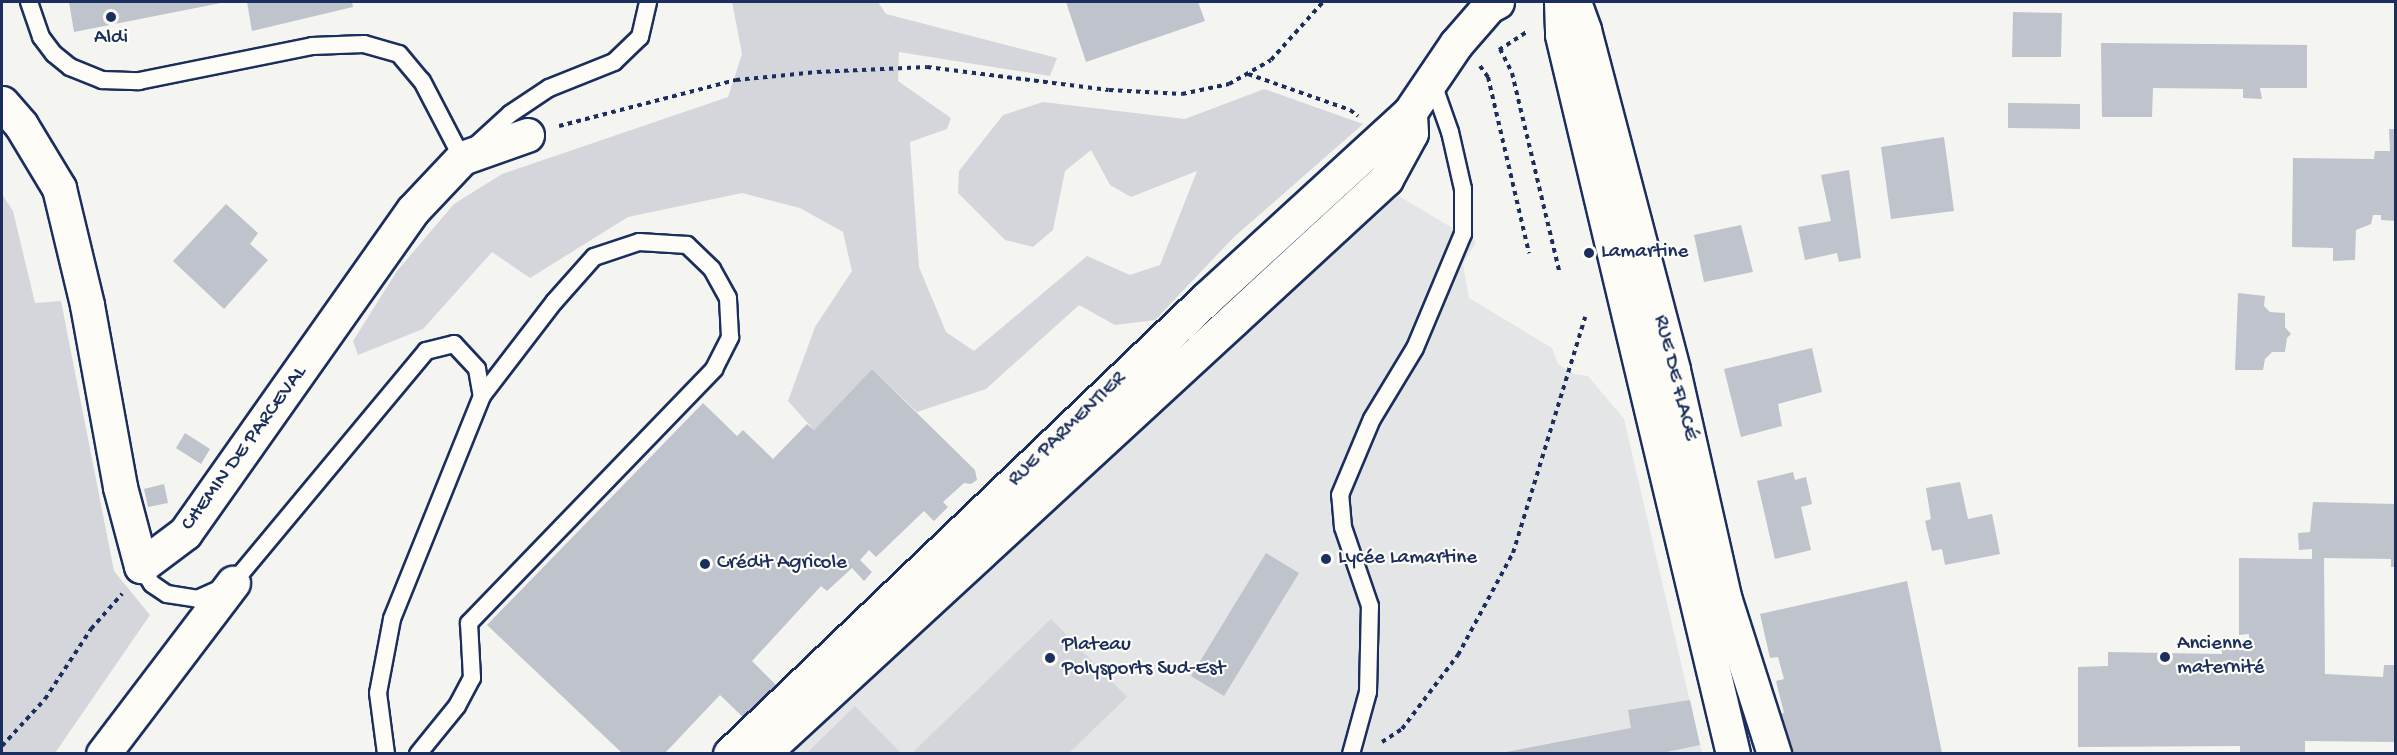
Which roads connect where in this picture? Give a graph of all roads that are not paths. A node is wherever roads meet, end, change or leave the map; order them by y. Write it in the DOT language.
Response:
graph roads {
  1 [pos="29,2"];
  2 [pos="648,2"];
  3 [pos="1497,2"];
  4 [pos="1561,2"];
  5 [pos="1574,2"];
  6 [pos="1431,78"];
  7 [pos="2,103"];
  8 [pos="1410,112"];
  9 [pos="527,135"];
  10 [pos="462,158"];
  11 [pos="482,396"];
  12 [pos="141,566"];
  13 [pos="233,583"];
  14 [pos="103,753"];
  15 [pos="386,753"];
  16 [pos="418,753"];
  17 [pos="730,753"];
  18 [pos="762,753"];
  19 [pos="1351,753"];
  20 [pos="1733,753"];
  21 [pos="1774,753"];
  1 -- 10 [label="lane"];
  2 -- 10 [label="lane"];
  3 -- 6 [label="street, RUE PARMENTIER"];
  4 -- 20 [label="street, RUE DE FLACÉ"];
  5 -- 21 [label="street, RUE DE FLACÉ"];
  6 -- 8 [label="street, RUE PARMENTIER"];
  6 -- 19 [label="lane"];
  7 -- 12 [label="street"];
  8 -- 17 [label="street, RUE PARMENTIER"];
  8 -- 18 [label="street, RUE PARMENTIER"];
  9 -- 10 [label="street, CHEMIN DE PARCEVAL"];
  10 -- 12 [label="street, CHEMIN DE PARCEVAL"];
  11 -- 13 [label="lane"];
  11 -- 15 [label="lane"];
  11 -- 16 [label="lane"];
  12 -- 13 [label="lane"];
  13 -- 14 [label="street"];
}
